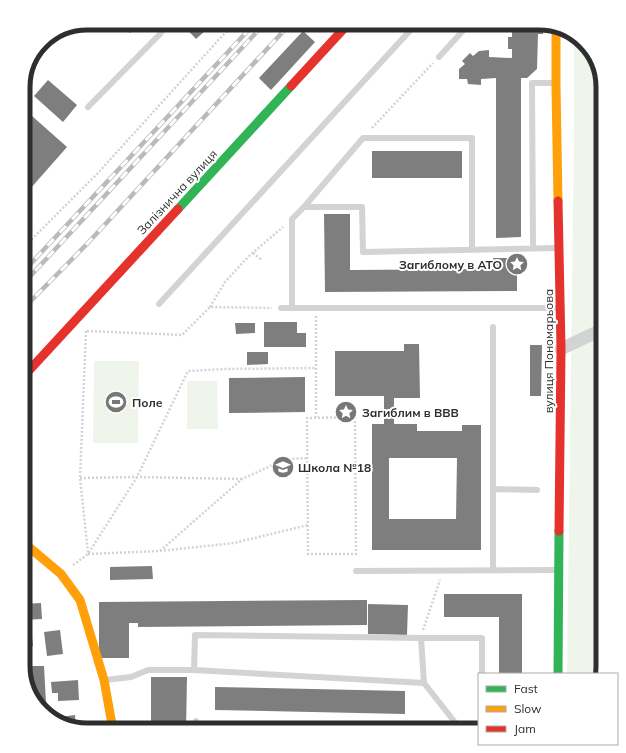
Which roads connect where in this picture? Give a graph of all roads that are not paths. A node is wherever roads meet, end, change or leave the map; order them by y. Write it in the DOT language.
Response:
graph roads {
  1 [pos="163,30"];
  2 [pos="343,30"];
  3 [pos="411,30"];
  4 [pos="464,30"];
  5 [pos="556,33"];
  6 [pos="439,57"];
  7 [pos="556,83"];
  8 [pos="88,107"];
  9 [pos="304,207"];
  10 [pos="533,248"];
  11 [pos="559,248"];
  12 [pos="472,249"];
  13 [pos="159,304"];
  14 [pos="281,308"];
  15 [pos="292,308"];
  16 [pos="560,308"];
  17 [pos="493,327"];
  18 [pos="596,332"];
  19 [pos="561,349"];
  20 [pos="30,369"];
  21 [pos="493,489"];
  22 [pos="537,490"];
  23 [pos="30,548"];
  24 [pos="493,570"];
  25 [pos="559,570"];
  26 [pos="356,571"];
  27 [pos="421,638"];
  28 [pos="194,670"];
  29 [pos="482,673"];
  30 [pos="558,673"];
  31 [pos="104,680"];
  32 [pos="424,683"];
  33 [pos="112,723"];
  34 [pos="455,723"];
  1 -- 8 [label="lane"];
  2 -- 20 [label="street, Залізнична вулиця"];
  3 -- 13 [label="lane"];
  4 -- 6 [label="lane"];
  5 -- 7 [label="street, вулиця Пономарьова"];
  7 -- 10 [label="lane"];
  7 -- 11 [label="street, вулиця Пономарьова"];
  9 -- 12 [label="lane"];
  9 -- 12 [label="lane"];
  9 -- 15 [label="lane"];
  10 -- 11 [label="lane"];
  10 -- 12 [label="lane"];
  11 -- 16 [label="street, вулиця Пономарьова"];
  14 -- 15 [label="lane"];
  15 -- 16 [label="lane"];
  16 -- 19 [label="street, вулиця Пономарьова"];
  17 -- 21 [label="lane"];
  18 -- 19 [label="street"];
  19 -- 25 [label="street, вулиця Пономарьова"];
  21 -- 22 [label="lane"];
  21 -- 24 [label="lane"];
  23 -- 31 [label="street"];
  24 -- 25 [label="lane"];
  24 -- 26 [label="lane"];
  25 -- 30 [label="street, вулиця Пономарьова"];
  27 -- 28 [label="lane"];
  27 -- 29 [label="lane"];
  27 -- 32 [label="lane"];
  28 -- 31 [label="lane"];
  28 -- 32 [label="lane"];
  31 -- 33 [label="street"];
  32 -- 34 [label="lane"];
}
